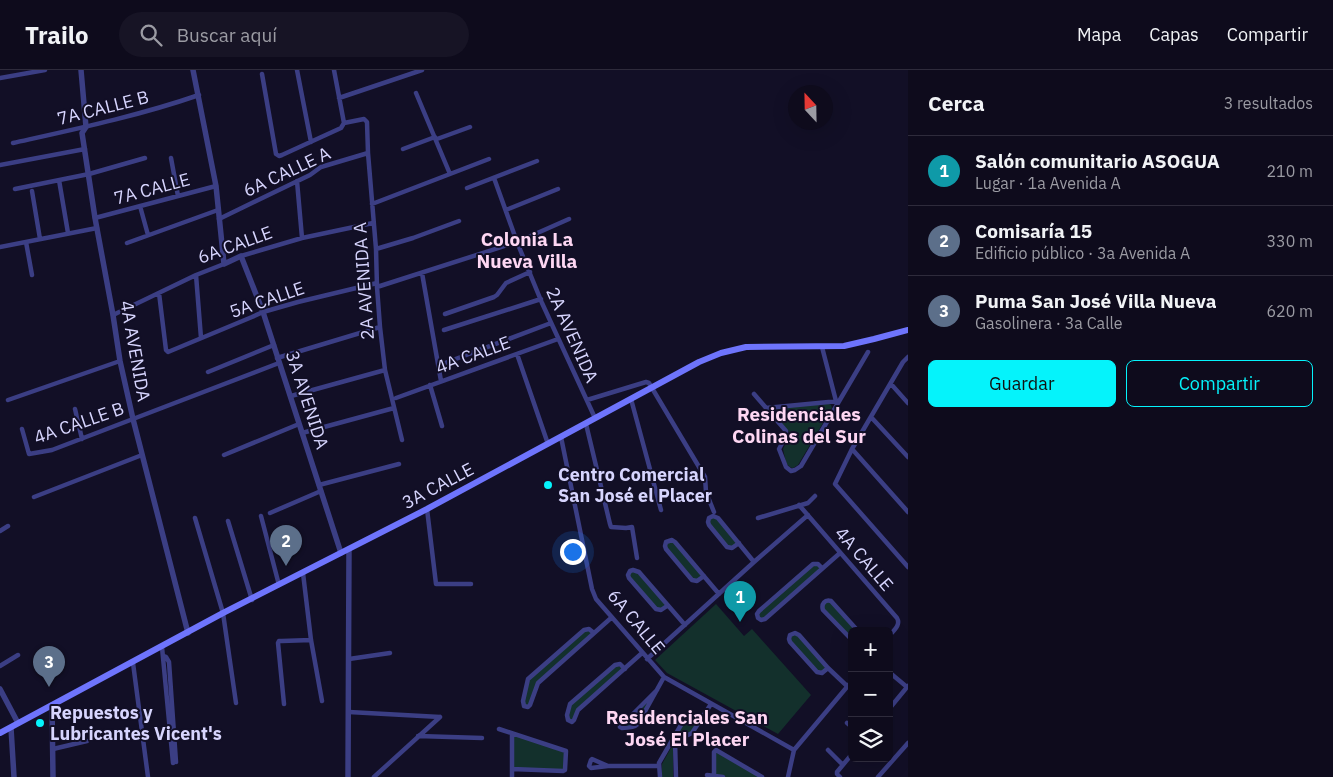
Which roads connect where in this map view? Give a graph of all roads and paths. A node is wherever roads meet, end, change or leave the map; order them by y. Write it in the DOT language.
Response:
graph roads {
  1 [pos="45,70"];
  2 [pos="81,70"];
  3 [pos="194,70"];
  4 [pos="297,70"];
  5 [pos="334,70"];
  6 [pos="422,70"];
  7 [pos="262,74"];
  8 [pos="0,78"];
  9 [pos="416,93"];
  10 [pos="199,95"];
  11 [pos="339,98"];
  12 [pos="344,123"];
  13 [pos="86,127"];
  14 [pos="470,127"];
  15 [pos="436,138"];
  16 [pos="311,142"];
  17 [pos="14,143"];
  18 [pos="85,149"];
  19 [pos="403,149"];
  20 [pos="368,153"];
  21 [pos="145,158"];
  22 [pos="171,158"];
  23 [pos="489,159"];
  24 [pos="536,161"];
  25 [pos="0,165"];
  26 [pos="89,174"];
  27 [pos="450,174"];
  28 [pos="494,178"];
  29 [pos="59,180"];
  30 [pos="297,181"];
  31 [pos="216,186"];
  32 [pos="467,188"];
  33 [pos="15,189"];
  34 [pos="558,189"];
  35 [pos="32,191"];
  36 [pos="178,196"];
  37 [pos="372,204"];
  38 [pos="140,206"];
  39 [pos="218,210"];
  40 [pos="506,210"];
  41 [pos="95,218"];
  42 [pos="219,220"];
  43 [pos="569,220"];
  44 [pos="460,221"];
  45 [pos="374,223"];
  46 [pos="97,228"];
  47 [pos="68,233"];
  48 [pos="148,236"];
  49 [pos="302,238"];
  50 [pos="40,239"];
  51 [pos="26,242"];
  52 [pos="517,242"];
  53 [pos="127,243"];
  54 [pos="0,247"];
  55 [pos="376,249"];
  56 [pos="241,256"];
  57 [pos="224,264"];
  58 [pos="530,272"];
  59 [pos="422,273"];
  60 [pos="32,275"];
  61 [pos="196,275"];
  62 [pos="377,285"];
  63 [pos="159,293"];
  64 [pos="541,299"];
  65 [pos="263,312"];
  66 [pos="445,314"];
  67 [pos="114,316"];
  68 [pos="551,323"];
  69 [pos="380,327"];
  70 [pos="444,330"];
  71 [pos="908,330"];
  72 [pos="201,338"];
  73 [pos="558,339"];
  74 [pos="274,345"];
  75 [pos="822,347"];
  76 [pos="868,352"];
  77 [pos="518,354"];
  78 [pos="908,357"];
  79 [pos="278,360"];
  80 [pos="120,361"];
  81 [pos="445,363"];
  82 [pos="385,370"];
  83 [pos="208,372"];
  84 [pos="441,381"];
  85 [pos="891,384"];
  86 [pos="430,385"];
  87 [pos="652,387"];
  88 [pos="754,394"];
  89 [pos="291,396"];
  90 [pos="396,398"];
  91 [pos="631,399"];
  92 [pos="8,400"];
  93 [pos="587,400"];
  94 [pos="838,401"];
  95 [pos="908,403"];
  96 [pos="781,406"];
  97 [pos="394,408"];
  98 [pos="766,408"];
  99 [pos="76,409"];
  100 [pos="773,416"];
  101 [pos="871,416"];
  102 [pos="595,418"];
  103 [pos="133,419"];
  104 [pos="299,424"];
  105 [pos="586,424"];
  106 [pos="442,426"];
  107 [pos="22,429"];
  108 [pos="302,433"];
  109 [pos="562,437"];
  110 [pos="82,439"];
  111 [pos="402,440"];
  112 [pos="548,444"];
  113 [pos="852,449"];
  114 [pos="224,454"];
  115 [pos="142,455"];
  116 [pos="908,457"];
  117 [pos="399,464"];
  118 [pos="320,488"];
  119 [pos="815,496"];
  120 [pos="34,497"];
  121 [pos="799,505"];
  122 [pos="426,509"];
  123 [pos="661,510"];
  124 [pos="714,512"];
  125 [pos="908,512"];
  126 [pos="270,513"];
  127 [pos="261,516"];
  128 [pos="808,516"];
  129 [pos="195,518"];
  130 [pos="758,518"];
  131 [pos="228,521"];
  132 [pos="8,526"];
  133 [pos="0,531"];
  134 [pos="739,544"];
  135 [pos="349,549"];
  136 [pos="341,553"];
  137 [pos="840,553"];
  138 [pos="637,558"];
  139 [pos="754,562"];
  140 [pos="908,567"];
  141 [pos="822,568"];
  142 [pos="303,573"];
  143 [pos="704,576"];
  144 [pos="471,584"];
  145 [pos="279,585"];
  146 [pos="719,594"];
  147 [pos="252,600"];
  148 [pos="668,606"];
  149 [pos="223,613"];
  150 [pos="611,618"];
  151 [pos="685,626"];
  152 [pos="854,627"];
  153 [pos="893,631"];
  154 [pos="188,633"];
  155 [pos="594,633"];
  156 [pos="848,636"];
  157 [pos="311,640"];
  158 [pos="162,647"];
  159 [pos="390,653"];
  160 [pos="642,653"];
  161 [pos="18,655"];
  162 [pos="349,659"];
  163 [pos="648,659"];
  164 [pos="133,663"];
  165 [pos="0,666"];
  166 [pos="625,668"];
  167 [pos="828,668"];
  168 [pos="893,675"];
  169 [pos="664,677"];
  170 [pos="847,686"];
  171 [pos="908,686"];
  172 [pos="0,689"];
  173 [pos="657,690"];
  174 [pos="322,701"];
  175 [pos="236,703"];
  176 [pos="893,703"];
  177 [pos="284,704"];
  178 [pos="711,704"];
  179 [pos="52,705"];
  180 [pos="349,712"];
  181 [pos="18,723"];
  182 [pos="699,723"];
  183 [pos="11,728"];
  184 [pos="499,729"];
  185 [pos="0,734"];
  186 [pos="512,734"];
  187 [pos="418,736"];
  188 [pos="482,738"];
  189 [pos="87,741"];
  190 [pos="673,742"];
  191 [pos="908,743"];
  192 [pos="53,749"];
  193 [pos="794,750"];
  194 [pos="828,750"];
  195 [pos="848,759"];
  196 [pos="175,762"];
  197 [pos="843,765"];
  198 [pos="608,766"];
  199 [pos="660,766"];
  200 [pos="512,769"];
  201 [pos="707,775"];
  202 [pos="839,775"];
  203 [pos="714,776"];
  204 [pos="14,777"];
  205 [pos="53,777"];
  206 [pos="148,777"];
  207 [pos="348,777"];
  208 [pos="374,777"];
  209 [pos="512,777"];
  210 [pos="660,777"];
  211 [pos="676,777"];
  212 [pos="723,777"];
  213 [pos="762,777"];
  214 [pos="788,777"];
  215 [pos="878,777"];
  1 -- 8 [label="street"];
  2 -- 13 [label="street, 4A AVENIDA"];
  3 -- 10 [label="street"];
  4 -- 16 [label="street"];
  5 -- 11 [label="street"];
  6 -- 11 [label="street"];
  7 -- 16 [label="street"];
  9 -- 15 [label="street"];
  10 -- 13 [label="street, 7A CALLE B"];
  10 -- 31 [label="street"];
  11 -- 12 [label="street"];
  12 -- 16 [label="street"];
  12 -- 20 [label="street, 2A AVENIDA A"];
  13 -- 17 [label="street, 7A CALLE B"];
  13 -- 18 [label="street, 4A AVENIDA"];
  14 -- 15 [label="street"];
  15 -- 19 [label="street"];
  15 -- 27 [label="street"];
  18 -- 25 [label="street"];
  18 -- 26 [label="street, 4A AVENIDA"];
  20 -- 30 [label="street, 6A CALLE A"];
  20 -- 37 [label="street, 2A AVENIDA A"];
  21 -- 26 [label="street"];
  22 -- 36 [label="street"];
  23 -- 27 [label="street"];
  24 -- 28 [label="street"];
  26 -- 29 [label="street"];
  26 -- 41 [label="street, 4A AVENIDA"];
  27 -- 37 [label="street"];
  28 -- 32 [label="street"];
  28 -- 40 [label="street, 2A AVENIDA"];
  29 -- 33 [label="street"];
  29 -- 47 [label="street"];
  30 -- 42 [label="street, 6A CALLE A"];
  30 -- 49 [label="street"];
  31 -- 36 [label="street, 7A CALLE"];
  31 -- 39 [label="street"];
  34 -- 40 [label="street"];
  35 -- 50 [label="street"];
  36 -- 38 [label="street, 7A CALLE"];
  37 -- 45 [label="street, 2A AVENIDA A"];
  38 -- 41 [label="street, 7A CALLE"];
  38 -- 48 [label="street"];
  39 -- 42 [label="street"];
  39 -- 48 [label="street"];
  40 -- 52 [label="street, 2A AVENIDA"];
  41 -- 46 [label="street, 4A AVENIDA"];
  42 -- 57 [label="street"];
  43 -- 52 [label="street, 5A CALLE"];
  44 -- 55 [label="street"];
  45 -- 49 [label="street, 6A CALLE"];
  45 -- 55 [label="street, 2A AVENIDA A"];
  46 -- 47 [label="street"];
  46 -- 67 [label="street, 4A AVENIDA"];
  47 -- 50 [label="street"];
  48 -- 53 [label="street"];
  49 -- 56 [label="street, 6A CALLE"];
  50 -- 51 [label="street"];
  51 -- 54 [label="street"];
  51 -- 60 [label="street"];
  52 -- 58 [label="street, 2A AVENIDA"];
  52 -- 59 [label="street, 5A CALLE"];
  55 -- 62 [label="street, 2A AVENIDA A"];
  56 -- 57 [label="street, 6A CALLE"];
  56 -- 65 [label="street, 3A AVENIDA"];
  57 -- 61 [label="street, 6A CALLE"];
  58 -- 64 [label="street, 2A AVENIDA"];
  58 -- 66 [label="street"];
  59 -- 62 [label="street, 5A CALLE"];
  59 -- 84 [label="street"];
  61 -- 63 [label="street, 6A CALLE"];
  61 -- 72 [label="street"];
  62 -- 65 [label="street, 5A CALLE"];
  62 -- 69 [label="street, 2A AVENIDA A"];
  63 -- 67 [label="street, 6A CALLE"];
  63 -- 72 [label="street, 5A CALLE"];
  64 -- 68 [label="street, 2A AVENIDA"];
  64 -- 70 [label="street"];
  65 -- 72 [label="street, 5A CALLE"];
  65 -- 74 [label="street, 3A AVENIDA"];
  67 -- 80 [label="street, 4A AVENIDA"];
  68 -- 73 [label="street, 2A AVENIDA"];
  68 -- 81 [label="street"];
  69 -- 79 [label="street, 4A CALLE B"];
  69 -- 82 [label="street, 2A AVENIDA A"];
  71 -- 75 [label="main road, 3A CALLE"];
  73 -- 77 [label="street, 4A CALLE"];
  73 -- 93 [label="street, 2A AVENIDA"];
  74 -- 79 [label="street, 3A AVENIDA"];
  74 -- 83 [label="street"];
  75 -- 87 [label="main road, 3A CALLE"];
  75 -- 94 [label="street"];
  76 -- 94 [label="street"];
  77 -- 84 [label="street, 4A CALLE"];
  77 -- 112 [label="street"];
  78 -- 85 [label="street"];
  79 -- 89 [label="street, 3A AVENIDA"];
  79 -- 103 [label="street, 4A CALLE B"];
  80 -- 92 [label="street"];
  80 -- 103 [label="street, 4A AVENIDA"];
  82 -- 89 [label="street"];
  82 -- 97 [label="street, 2A AVENIDA A"];
  84 -- 86 [label="street, 4A CALLE"];
  85 -- 95 [label="street"];
  85 -- 101 [label="street"];
  86 -- 90 [label="street, 4A CALLE"];
  86 -- 106 [label="street"];
  87 -- 91 [label="main road, 3A CALLE"];
  87 -- 93 [label="street"];
  87 -- 124 [label="street"];
  88 -- 98 [label="street"];
  89 -- 104 [label="street, 3A AVENIDA"];
  91 -- 102 [label="main road, 3A CALLE"];
  91 -- 123 [label="street"];
  93 -- 102 [label="street, 2A AVENIDA"];
  94 -- 96 [label="street"];
  94 -- 100 [label="street"];
  96 -- 98 [label="street"];
  96 -- 100 [label="street"];
  97 -- 108 [label="street"];
  97 -- 111 [label="street, 2A AVENIDA A"];
  98 -- 100 [label="street"];
  99 -- 110 [label="street"];
  101 -- 113 [label="street"];
  101 -- 116 [label="street"];
  102 -- 105 [label="main road, 3A CALLE"];
  103 -- 110 [label="street, 4A CALLE B"];
  103 -- 115 [label="street, 4A AVENIDA"];
  104 -- 108 [label="street, 3A AVENIDA"];
  104 -- 114 [label="street"];
  105 -- 109 [label="main road, 3A CALLE"];
  105 -- 138 [label="street"];
  107 -- 110 [label="street, 4A CALLE B"];
  108 -- 118 [label="street, 3A AVENIDA"];
  109 -- 112 [label="main road, 3A CALLE"];
  109 -- 150 [label="street, 6A CALLE"];
  112 -- 122 [label="main road, 3A CALLE"];
  113 -- 125 [label="street"];
  113 -- 140 [label="street"];
  115 -- 120 [label="street"];
  115 -- 154 [label="street, 4A AVENIDA"];
  117 -- 118 [label="street"];
  118 -- 126 [label="street"];
  118 -- 136 [label="street, 3A AVENIDA"];
  119 -- 121 [label="street"];
  121 -- 128 [label="street, 4A CALLE"];
  121 -- 130 [label="street"];
  122 -- 135 [label="main road, 3A CALLE"];
  122 -- 144 [label="street"];
  127 -- 145 [label="street"];
  128 -- 137 [label="street, 4A CALLE"];
  128 -- 139 [label="street"];
  129 -- 149 [label="street"];
  131 -- 147 [label="street"];
  132 -- 133 [label="street"];
  134 -- 134 [label="street"];
  134 -- 139 [label="street"];
  135 -- 136 [label="main road, 3A CALLE"];
  135 -- 162 [label="street"];
  136 -- 142 [label="main road, 3A CALLE"];
  137 -- 141 [label="street"];
  137 -- 153 [label="street, 4A CALLE"];
  139 -- 146 [label="street"];
  141 -- 141 [label="street"];
  142 -- 145 [label="main road, 3A CALLE"];
  142 -- 157 [label="street"];
  143 -- 143 [label="street"];
  143 -- 146 [label="street"];
  145 -- 147 [label="main road, 3A CALLE"];
  146 -- 151 [label="street"];
  147 -- 149 [label="main road, 3A CALLE"];
  148 -- 148 [label="street"];
  148 -- 151 [label="street"];
  149 -- 154 [label="main road, 3A CALLE"];
  149 -- 175 [label="street"];
  150 -- 155 [label="street"];
  150 -- 160 [label="street, 6A CALLE"];
  151 -- 163 [label="street"];
  152 -- 156 [label="street"];
  154 -- 158 [label="main road, 3A CALLE"];
  155 -- 155 [label="street"];
  157 -- 174 [label="street"];
  157 -- 177 [label="street"];
  158 -- 164 [label="main road, 3A CALLE"];
  158 -- 196 [label="street"];
  159 -- 162 [label="street"];
  160 -- 163 [label="street, 6A CALLE"];
  160 -- 166 [label="street"];
  161 -- 165 [label="street"];
  162 -- 180 [label="street"];
  163 -- 169 [label="street, 6A CALLE"];
  164 -- 179 [label="main road, 3A CALLE"];
  164 -- 206 [label="street"];
  166 -- 166 [label="street"];
  167 -- 167 [label="street"];
  167 -- 170 [label="street"];
  168 -- 171 [label="street"];
  169 -- 173 [label="street"];
  169 -- 178 [label="street, 6A CALLE"];
  170 -- 193 [label="street"];
  171 -- 176 [label="street"];
  172 -- 181 [label="street"];
  173 -- 173 [label="street"];
  178 -- 182 [label="street"];
  178 -- 193 [label="street, 6A CALLE"];
  179 -- 181 [label="main road, 3A CALLE"];
  179 -- 192 [label="street"];
  180 -- 187 [label="street"];
  180 -- 207 [label="street"];
  181 -- 183 [label="main road, 3A CALLE"];
  182 -- 190 [label="street"];
  182 -- 190 [label="street"];
  183 -- 185 [label="main road, 3A CALLE"];
  183 -- 204 [label="street"];
  184 -- 186 [label="street"];
  186 -- 200 [label="street"];
  186 -- 200 [label="street"];
  187 -- 188 [label="street"];
  187 -- 208 [label="street"];
  189 -- 192 [label="street"];
  190 -- 199 [label="street"];
  190 -- 211 [label="street"];
  191 -- 215 [label="street"];
  192 -- 205 [label="street"];
  193 -- 214 [label="street"];
  194 -- 197 [label="street"];
  195 -- 197 [label="street"];
  197 -- 202 [label="street"];
  198 -- 199 [label="street"];
  199 -- 210 [label="street"];
  200 -- 209 [label="street"];
  201 -- 203 [label="street"];
  203 -- 212 [label="street"];
  203 -- 213 [label="street"];
}
